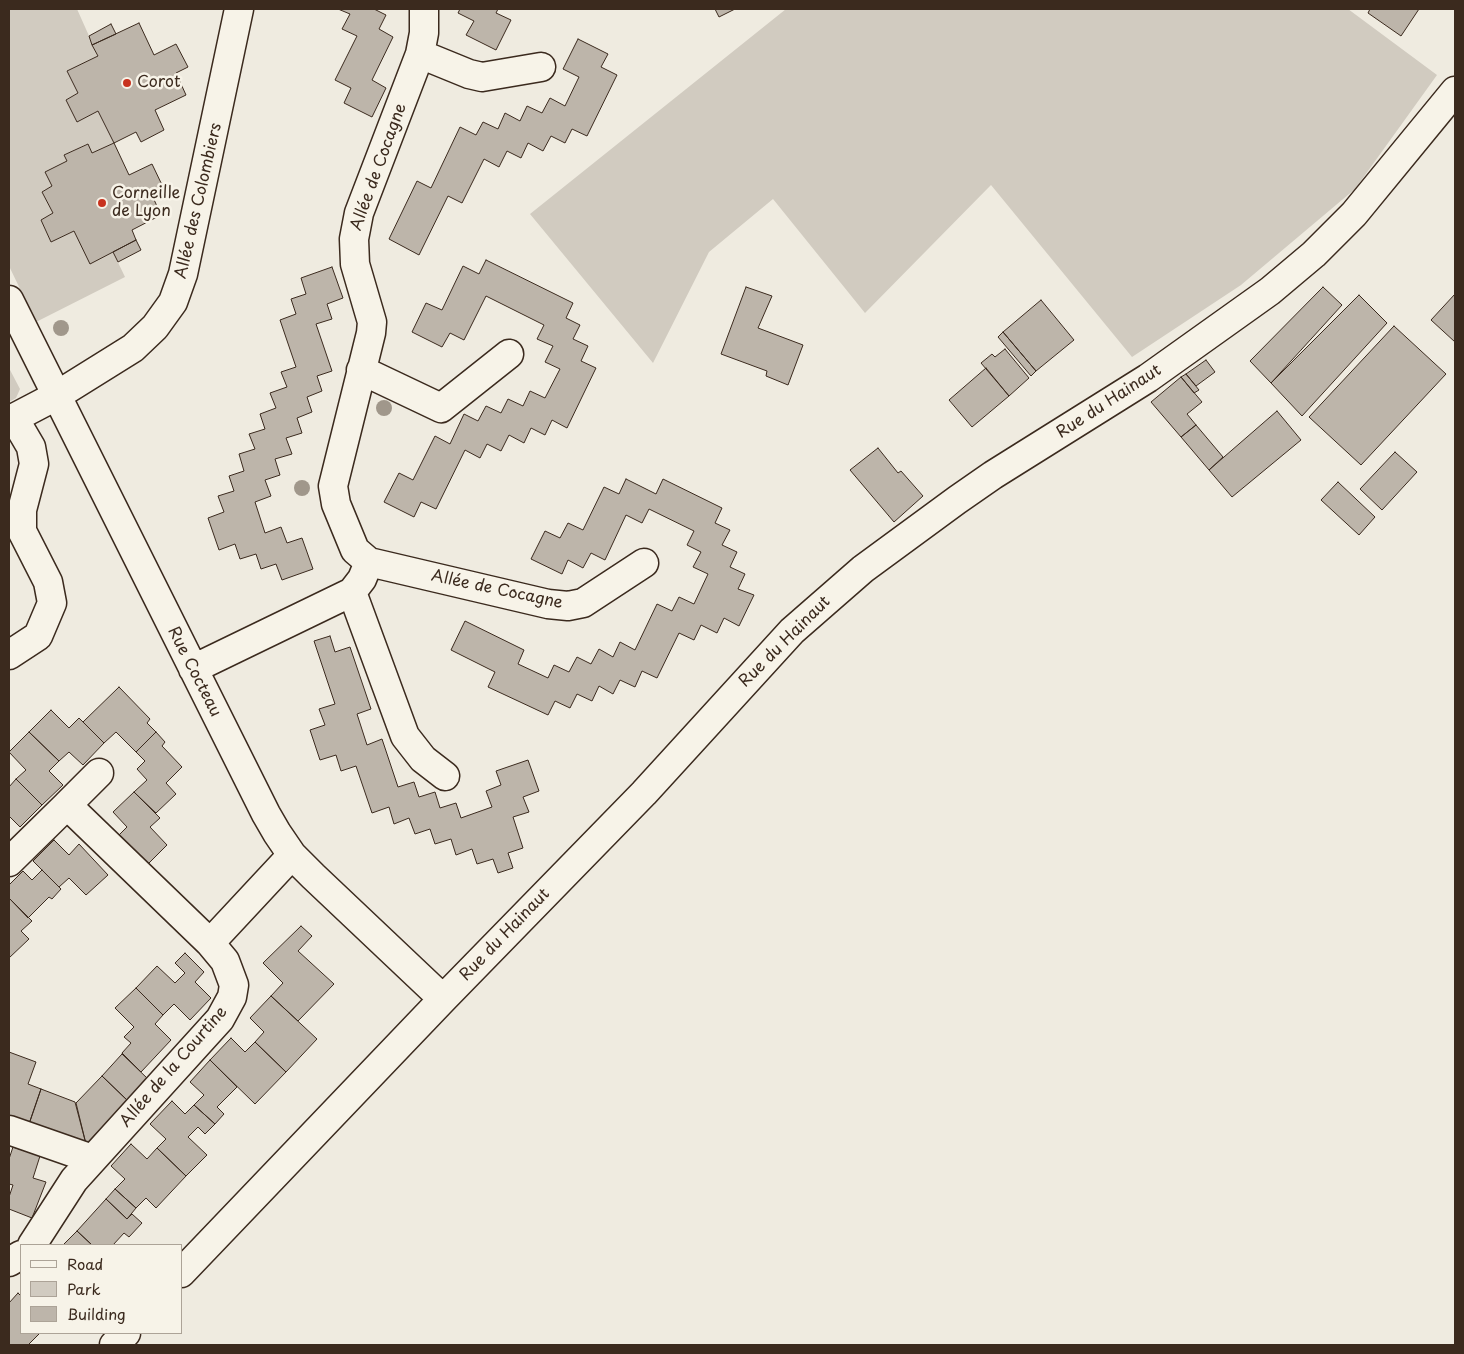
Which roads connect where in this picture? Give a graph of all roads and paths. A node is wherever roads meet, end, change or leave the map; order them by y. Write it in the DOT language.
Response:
graph roads {
  1 [pos="240,9"];
  2 [pos="424,9"];
  3 [pos="420,54"];
  4 [pos="541,67"];
  5 [pos="1455,92"];
  6 [pos="9,300"];
  7 [pos="509,354"];
  8 [pos="361,370"];
  9 [pos="56,396"];
  10 [pos="12,417"];
  11 [pos="369,562"];
  12 [pos="644,563"];
  13 [pos="352,592"];
  14 [pos="9,656"];
  15 [pos="193,669"];
  16 [pos="99,773"];
  17 [pos="445,776"];
  18 [pos="67,805"];
  19 [pos="292,855"];
  20 [pos="9,862"];
  21 [pos="210,943"];
  22 [pos="443,998"];
  23 [pos="9,1130"];
  24 [pos="92,1159"];
  25 [pos="33,1244"];
  26 [pos="182,1272"];
  27 [pos="125,1334"];
  28 [pos="114,1345"];
  1 -- 9 [label="street, Allée des Colombiers"];
  2 -- 3 [label="street, Allée de Cocagne"];
  3 -- 4 [label="street"];
  3 -- 8 [label="street, Allée de Cocagne"];
  5 -- 22 [label="street, Rue du Hainaut"];
  6 -- 9 [label="street, Rue Cocteau"];
  7 -- 8 [label="street"];
  8 -- 11 [label="street, Allée de Cocagne"];
  9 -- 10 [label="street, Allée des Colombiers"];
  9 -- 15 [label="street, Rue Cocteau"];
  10 -- 14 [label="street"];
  11 -- 12 [label="street, Allée de Cocagne"];
  11 -- 13 [label="street"];
  13 -- 15 [label="street"];
  13 -- 17 [label="street"];
  15 -- 19 [label="street, Rue Cocteau"];
  16 -- 18 [label="street"];
  18 -- 20 [label="street"];
  18 -- 21 [label="street, Allée de la Courtine"];
  19 -- 21 [label="street"];
  19 -- 22 [label="street, Rue Cocteau"];
  21 -- 24 [label="street, Allée de la Courtine"];
  22 -- 26 [label="street, Rue du Hainaut"];
  23 -- 24 [label="street"];
  24 -- 25 [label="street, Allée de la Courtine"];
  27 -- 28 [label="street"];
}
